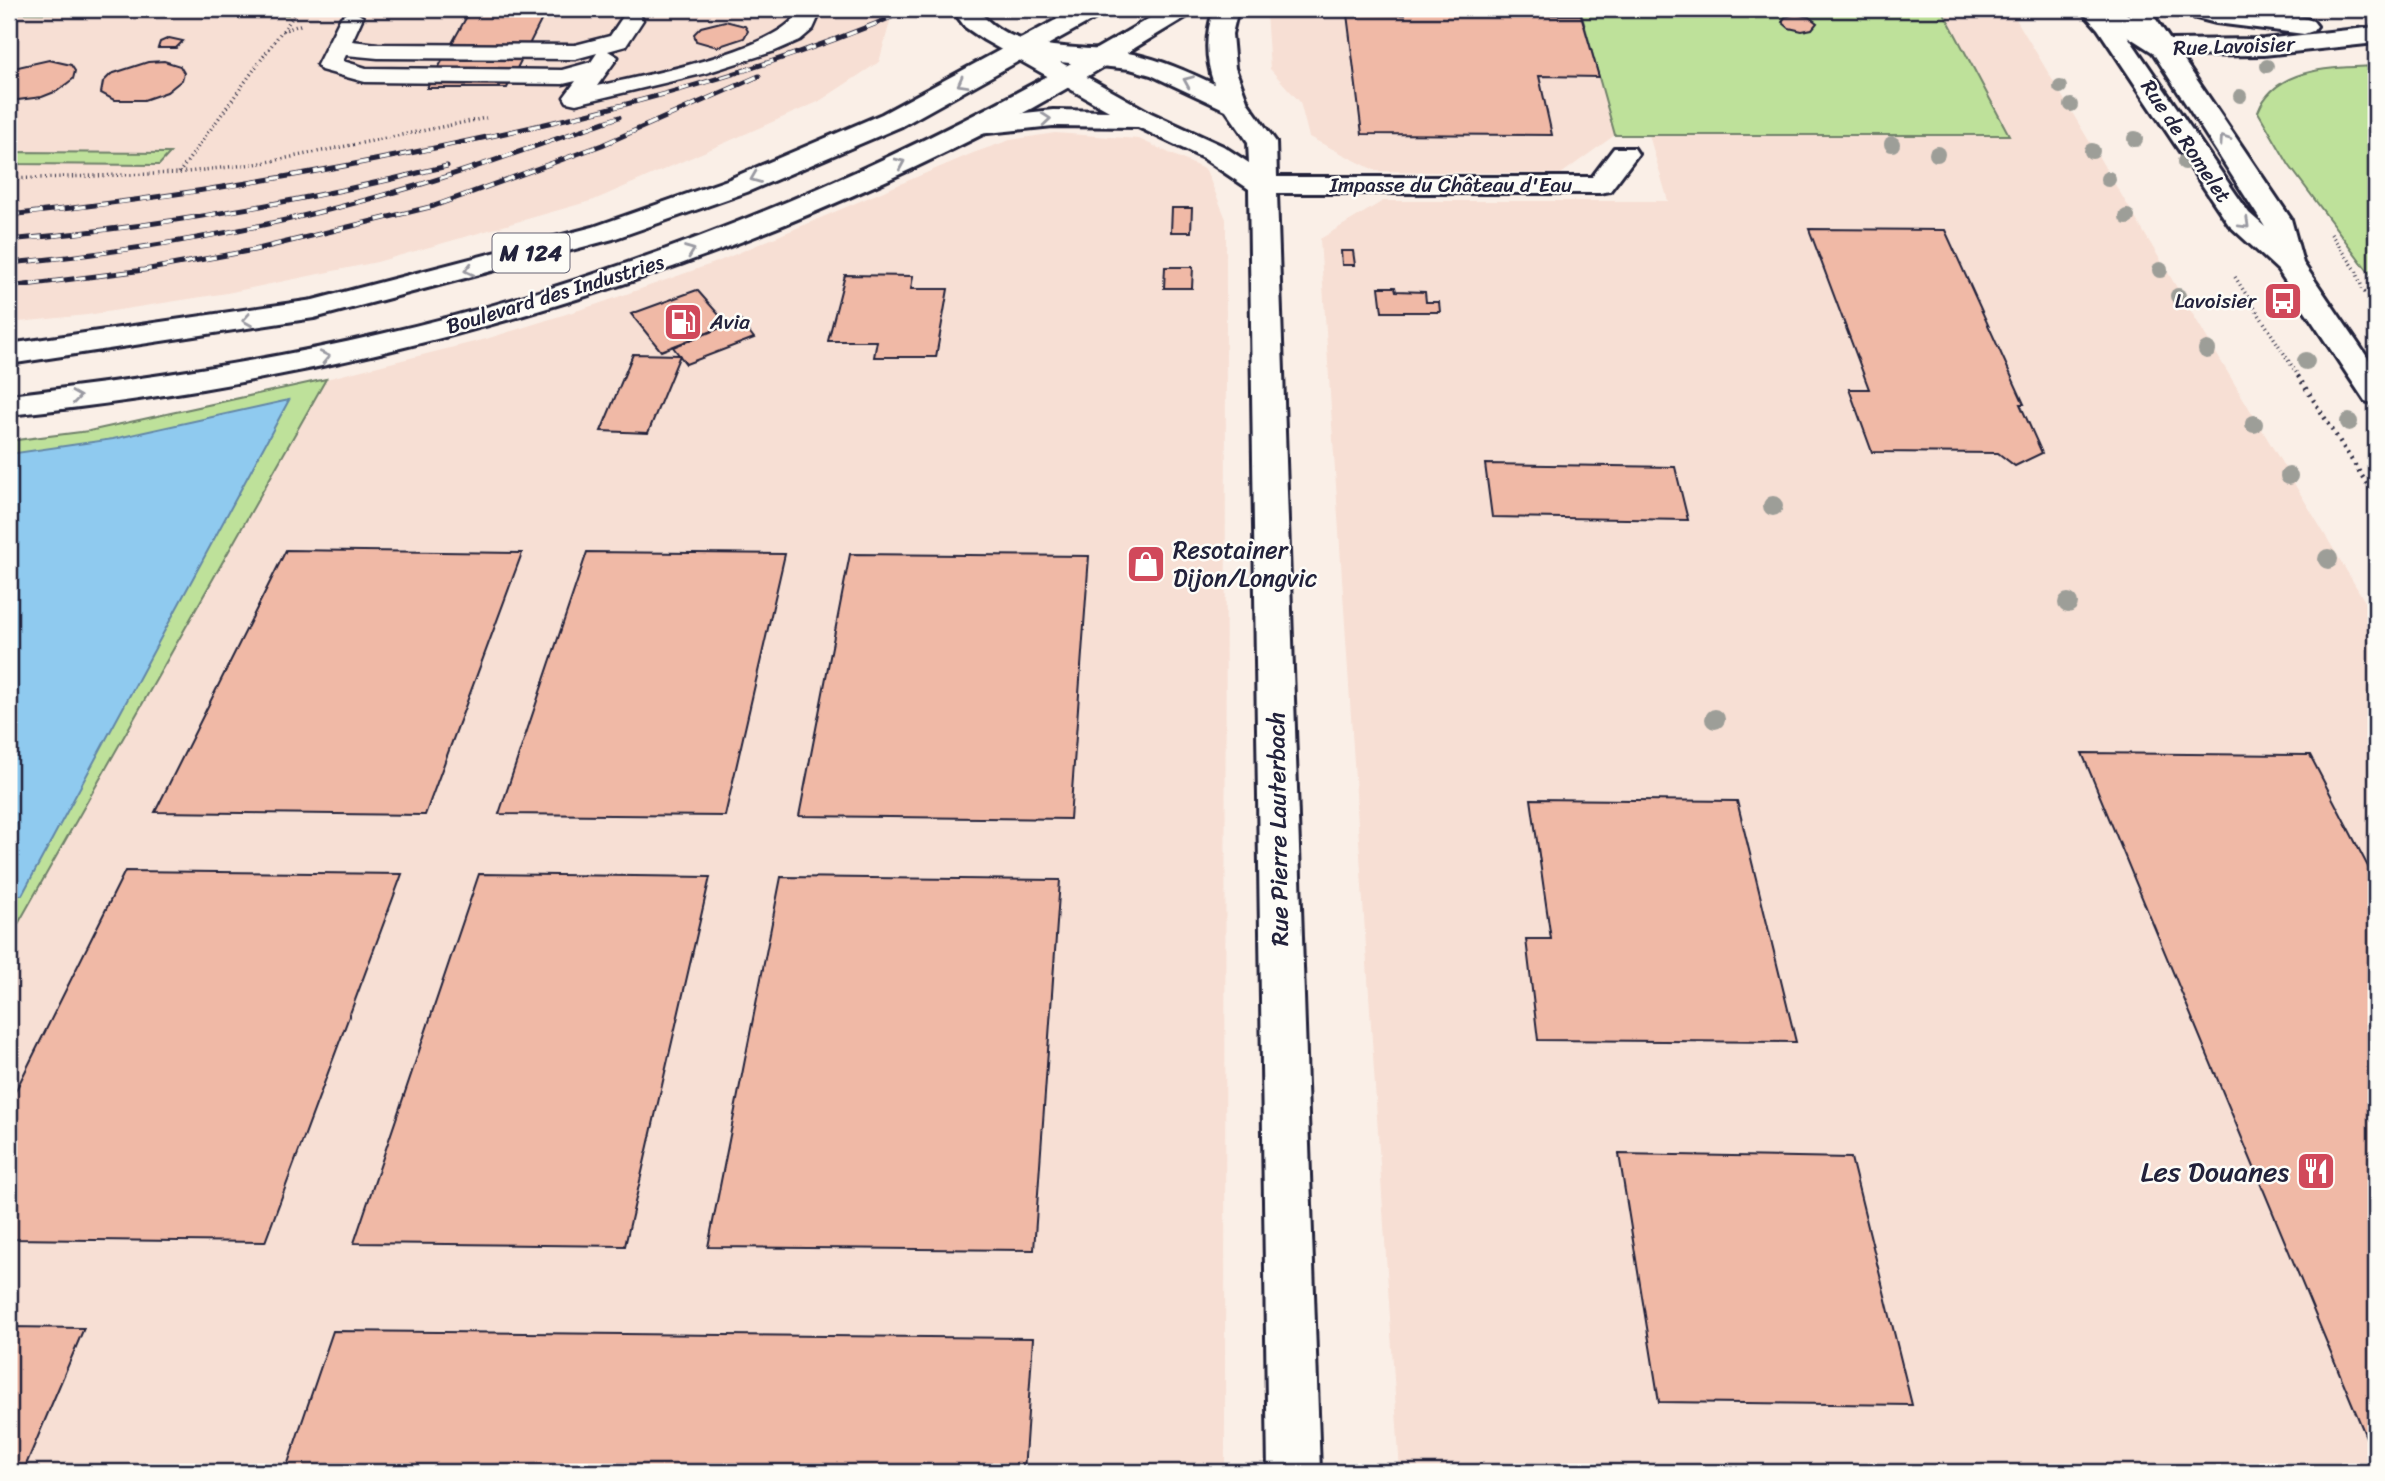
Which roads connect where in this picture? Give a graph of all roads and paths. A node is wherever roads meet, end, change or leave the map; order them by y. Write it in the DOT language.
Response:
graph roads {
  1 [pos="298,9"];
  2 [pos="811,9"];
  3 [pos="964,9"];
  4 [pos="1094,9"];
  5 [pos="1182,9"];
  6 [pos="1226,9"];
  7 [pos="2092,9"];
  8 [pos="2102,9"];
  9 [pos="2137,9"];
  10 [pos="2190,9"];
  11 [pos="354,13"];
  12 [pos="636,14"];
  13 [pos="282,31"];
  14 [pos="2376,33"];
  15 [pos="618,40"];
  16 [pos="338,47"];
  17 [pos="2163,48"];
  18 [pos="1021,50"];
  19 [pos="1101,58"];
  20 [pos="599,66"];
  21 [pos="1069,76"];
  22 [pos="1235,104"];
  23 [pos="499,115"];
  24 [pos="1143,119"];
  25 [pos="978,126"];
  26 [pos="1625,154"];
  27 [pos="179,173"];
  28 [pos="9,179"];
  29 [pos="1262,185"];
  30 [pos="2328,229"];
  31 [pos="2289,264"];
  32 [pos="2376,301"];
  33 [pos="9,354"];
  34 [pos="2376,394"];
  35 [pos="9,405"];
  36 [pos="1294,1472"];
  1 -- 13 [label="path"];
  2 -- 20 [label="lane"];
  3 -- 18 [label="street"];
  4 -- 18 [label="street, Boulevard des Industries / M 124"];
  5 -- 19 [label="street, Boulevard des Industries / M 124"];
  6 -- 22 [label="street, Rue Pierre Lauterbach"];
  7 -- 31 [label="street, Rue de Romelet, one-way"];
  8 -- 17 [label="street, Rue Lavoisier"];
  9 -- 17 [label="street, Rue de Romelet"];
  10 -- 14 [label="street, Rue Lavoisier"];
  11 -- 12 [label="lane"];
  11 -- 13 [label="path"];
  11 -- 16 [label="lane"];
  12 -- 15 [label="lane"];
  13 -- 27 [label="path"];
  14 -- 17 [label="street, Rue Lavoisier"];
  15 -- 16 [label="lane"];
  15 -- 20 [label="lane"];
  16 -- 20 [label="lane"];
  31 -- 17 [label="street, Rue de Romelet, one-way"];
  18 -- 19 [label="street"];
  18 -- 21 [label="street"];
  18 -- 33 [label="street, Boulevard des Industries / M 124, one-way"];
  19 -- 21 [label="street, Boulevard des Industries / M 124"];
  22 -- 19 [label="street, Rue Pierre Lauterbach, one-way"];
  21 -- 24 [label="street"];
  21 -- 25 [label="street, Boulevard des Industries / M 124"];
  22 -- 29 [label="street, Rue Pierre Lauterbach"];
  23 -- 27 [label="path"];
  25 -- 24 [label="street, one-way"];
  24 -- 29 [label="street"];
  35 -- 25 [label="street, Boulevard des Industries / M 124, one-way"];
  26 -- 29 [label="street, Impasse du Château d'Eau"];
  27 -- 28 [label="path"];
  29 -- 36 [label="street, Rue Pierre Lauterbach"];
  30 -- 32 [label="path"];
  31 -- 34 [label="street, Rue de Romelet"];
}
